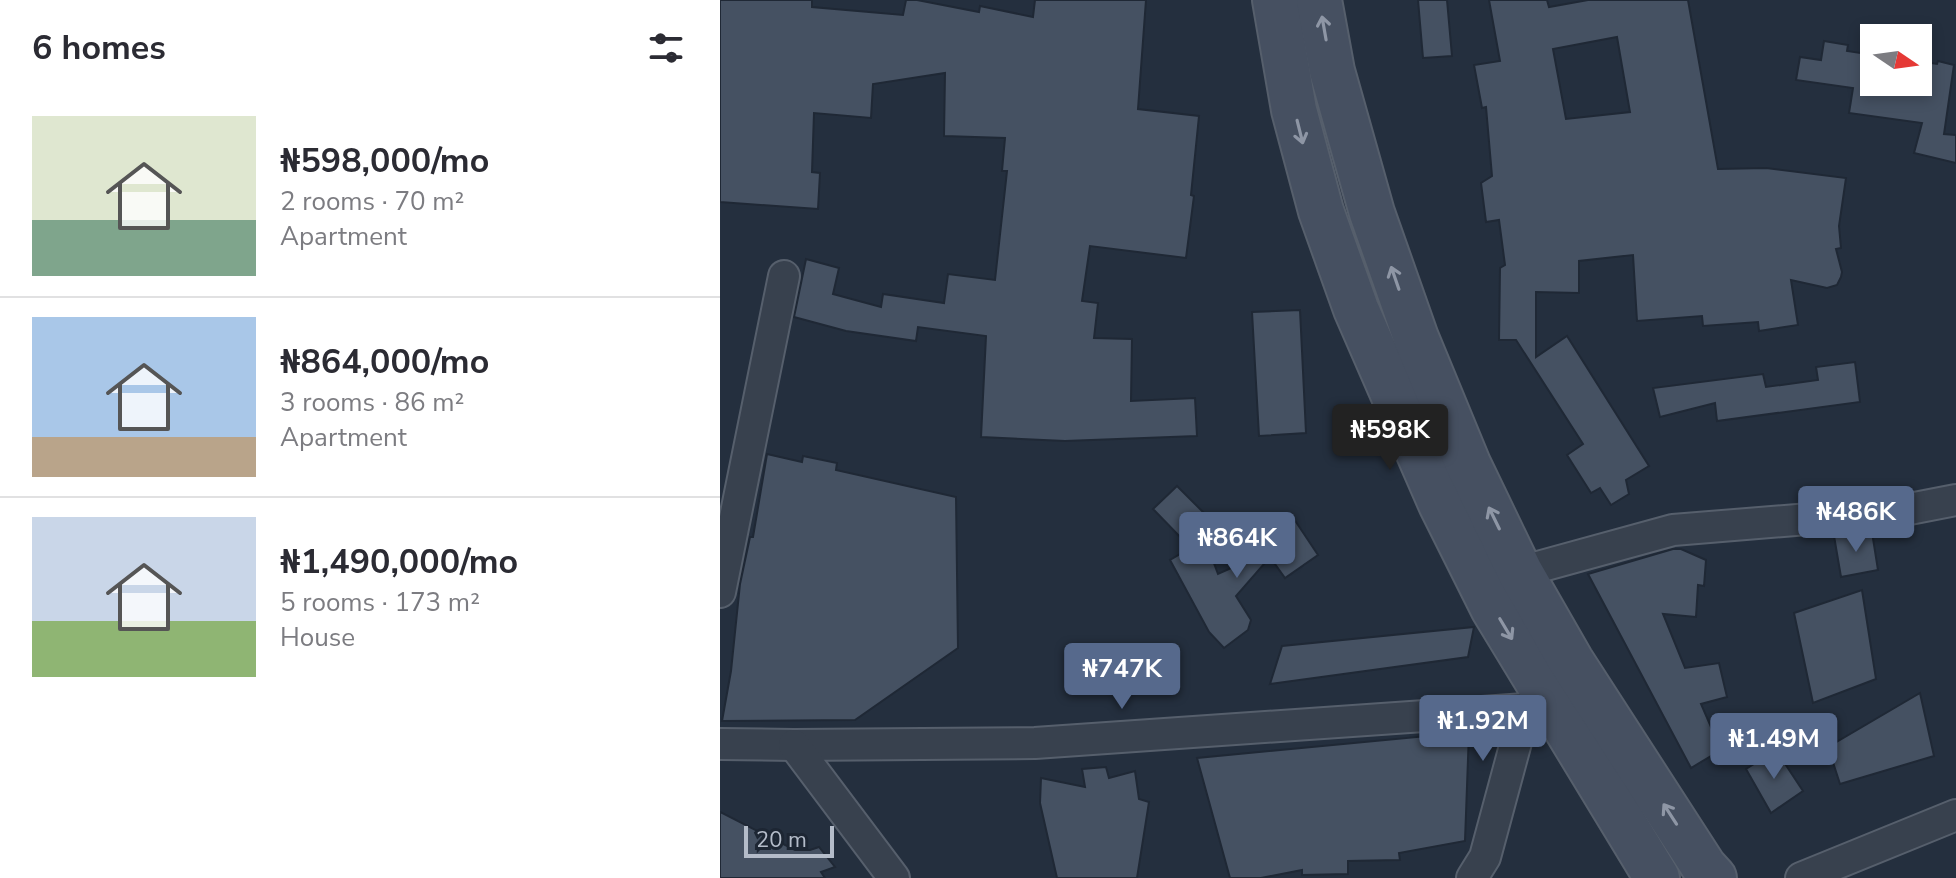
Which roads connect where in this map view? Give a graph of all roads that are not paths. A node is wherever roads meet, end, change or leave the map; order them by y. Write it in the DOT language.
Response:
graph roads {
  1 [pos="1275,0"];
  2 [pos="1319,0"];
  3 [pos="784,276"];
  4 [pos="1956,500"];
  5 [pos="1520,572"];
  6 [pos="720,592"];
  7 [pos="1536,704"];
  8 [pos="720,744"];
  9 [pos="794,745"];
  10 [pos="1956,815"];
  11 [pos="1655,877"];
  12 [pos="894,878"];
  13 [pos="1472,878"];
  14 [pos="1714,878"];
  15 [pos="1801,878"];
  1 -- 7 [label="main road, one-way"];
  5 -- 2 [label="main road, one-way"];
  3 -- 6 [label="street"];
  4 -- 5 [label="street"];
  14 -- 5 [label="main road, one-way"];
  7 -- 9 [label="street"];
  7 -- 11 [label="main road"];
  7 -- 13 [label="street"];
  8 -- 9 [label="street"];
  9 -- 12 [label="street"];
  10 -- 15 [label="street"];
}
